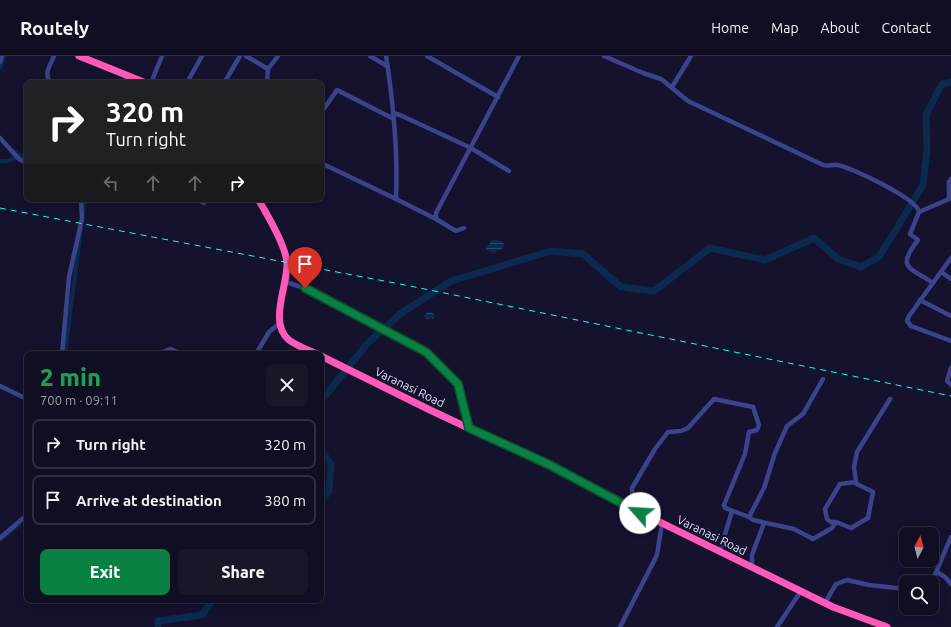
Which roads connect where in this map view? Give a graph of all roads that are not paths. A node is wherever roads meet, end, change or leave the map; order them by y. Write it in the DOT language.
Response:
graph roads {
  1 [pos="2,56"];
  2 [pos="54,56"];
  3 [pos="79,56"];
  4 [pos="162,56"];
  5 [pos="202,56"];
  6 [pos="240,56"];
  7 [pos="246,56"];
  8 [pos="278,56"];
  9 [pos="370,56"];
  10 [pos="386,56"];
  11 [pos="427,56"];
  12 [pos="519,56"];
  13 [pos="604,56"];
  14 [pos="691,56"];
  15 [pos="0,62"];
  16 [pos="387,66"];
  17 [pos="268,69"];
  18 [pos="128,76"];
  19 [pos="189,79"];
  20 [pos="49,80"];
  21 [pos="125,80"];
  22 [pos="138,80"];
  23 [pos="152,80"];
  24 [pos="226,80"];
  25 [pos="267,80"];
  26 [pos="672,87"];
  27 [pos="498,96"];
  28 [pos="324,109"];
  29 [pos="392,116"];
  30 [pos="0,138"];
  31 [pos="469,147"];
  32 [pos="24,162"];
  33 [pos="324,164"];
  34 [pos="509,171"];
  35 [pos="951,179"];
  36 [pos="396,199"];
  37 [pos="81,202"];
  38 [pos="201,202"];
  39 [pos="260,202"];
  40 [pos="204,204"];
  41 [pos="919,212"];
  42 [pos="436,219"];
  43 [pos="464,228"];
  44 [pos="951,258"];
  45 [pos="941,272"];
  46 [pos="951,279"];
  47 [pos="285,282"];
  48 [pos="933,283"];
  49 [pos="920,300"];
  50 [pos="951,316"];
  51 [pos="280,323"];
  52 [pos="951,341"];
  53 [pos="62,351"];
  54 [pos="165,351"];
  55 [pos="175,351"];
  56 [pos="258,351"];
  57 [pos="311,351"];
  58 [pos="324,357"];
  59 [pos="951,368"];
  60 [pos="822,379"];
  61 [pos="951,385"];
  62 [pos="0,386"];
  63 [pos="24,398"];
  64 [pos="890,399"];
  65 [pos="469,428"];
  66 [pos="855,483"];
  67 [pos="732,511"];
  68 [pos="640,513"];
  69 [pos="749,517"];
  70 [pos="24,518"];
  71 [pos="836,522"];
  72 [pos="662,523"];
  73 [pos="764,523"];
  74 [pos="0,538"];
  75 [pos="951,540"];
  76 [pos="720,551"];
  77 [pos="752,567"];
  78 [pos="937,572"];
  79 [pos="935,575"];
  80 [pos="951,584"];
  81 [pos="899,588"];
  82 [pos="801,591"];
  83 [pos="825,603"];
  84 [pos="620,627"];
  85 [pos="777,627"];
  86 [pos="886,627"];
  1 -- 15 [label="street"];
  2 -- 20 [label="street"];
  3 -- 18 [label="highway"];
  4 -- 23 [label="street"];
  5 -- 19 [label="street"];
  6 -- 24 [label="street"];
  7 -- 17 [label="street"];
  8 -- 17 [label="street"];
  9 -- 16 [label="street"];
  10 -- 16 [label="street"];
  11 -- 27 [label="street"];
  12 -- 27 [label="street"];
  13 -- 26 [label="street"];
  14 -- 26 [label="street"];
  16 -- 29 [label="street"];
  17 -- 25 [label="street"];
  18 -- 21 [label="street"];
  18 -- 22 [label="highway"];
  26 -- 41 [label="street"];
  27 -- 31 [label="street"];
  28 -- 29 [label="street"];
  29 -- 31 [label="street"];
  29 -- 36 [label="street"];
  30 -- 32 [label="street"];
  31 -- 34 [label="street"];
  31 -- 42 [label="street"];
  33 -- 36 [label="street"];
  35 -- 41 [label="street"];
  36 -- 42 [label="street"];
  37 -- 53 [label="street"];
  38 -- 40 [label="street"];
  39 -- 47 [label="highway"];
  41 -- 48 [label="street"];
  42 -- 43 [label="street"];
  44 -- 45 [label="street"];
  45 -- 46 [label="street"];
  45 -- 48 [label="street"];
  47 -- 51 [label="highway"];
  47 -- 65 [label="street"];
  48 -- 49 [label="street"];
  49 -- 50 [label="street"];
  49 -- 52 [label="street"];
  51 -- 56 [label="street"];
  51 -- 57 [label="highway"];
  54 -- 55 [label="street"];
  58 -- 65 [label="highway, Varanasi Road"];
  59 -- 61 [label="street"];
  60 -- 69 [label="street"];
  62 -- 63 [label="street"];
  64 -- 66 [label="street"];
  65 -- 68 [label="highway, Varanasi Road"];
  66 -- 71 [label="street"];
  66 -- 71 [label="street"];
  67 -- 68 [label="street"];
  67 -- 69 [label="street"];
  67 -- 76 [label="street"];
  68 -- 72 [label="highway, Varanasi Road"];
  69 -- 73 [label="street"];
  70 -- 74 [label="street"];
  71 -- 73 [label="street"];
  72 -- 76 [label="highway, Varanasi Road"];
  72 -- 84 [label="street"];
  73 -- 77 [label="street"];
  75 -- 78 [label="street"];
  76 -- 77 [label="highway, Varanasi Road"];
  77 -- 82 [label="highway, Varanasi Road"];
  78 -- 79 [label="street"];
  78 -- 80 [label="street"];
  81 -- 83 [label="street"];
  82 -- 83 [label="highway, Varanasi Road"];
  82 -- 85 [label="street"];
  83 -- 86 [label="highway, Varanasi Road"];
}
